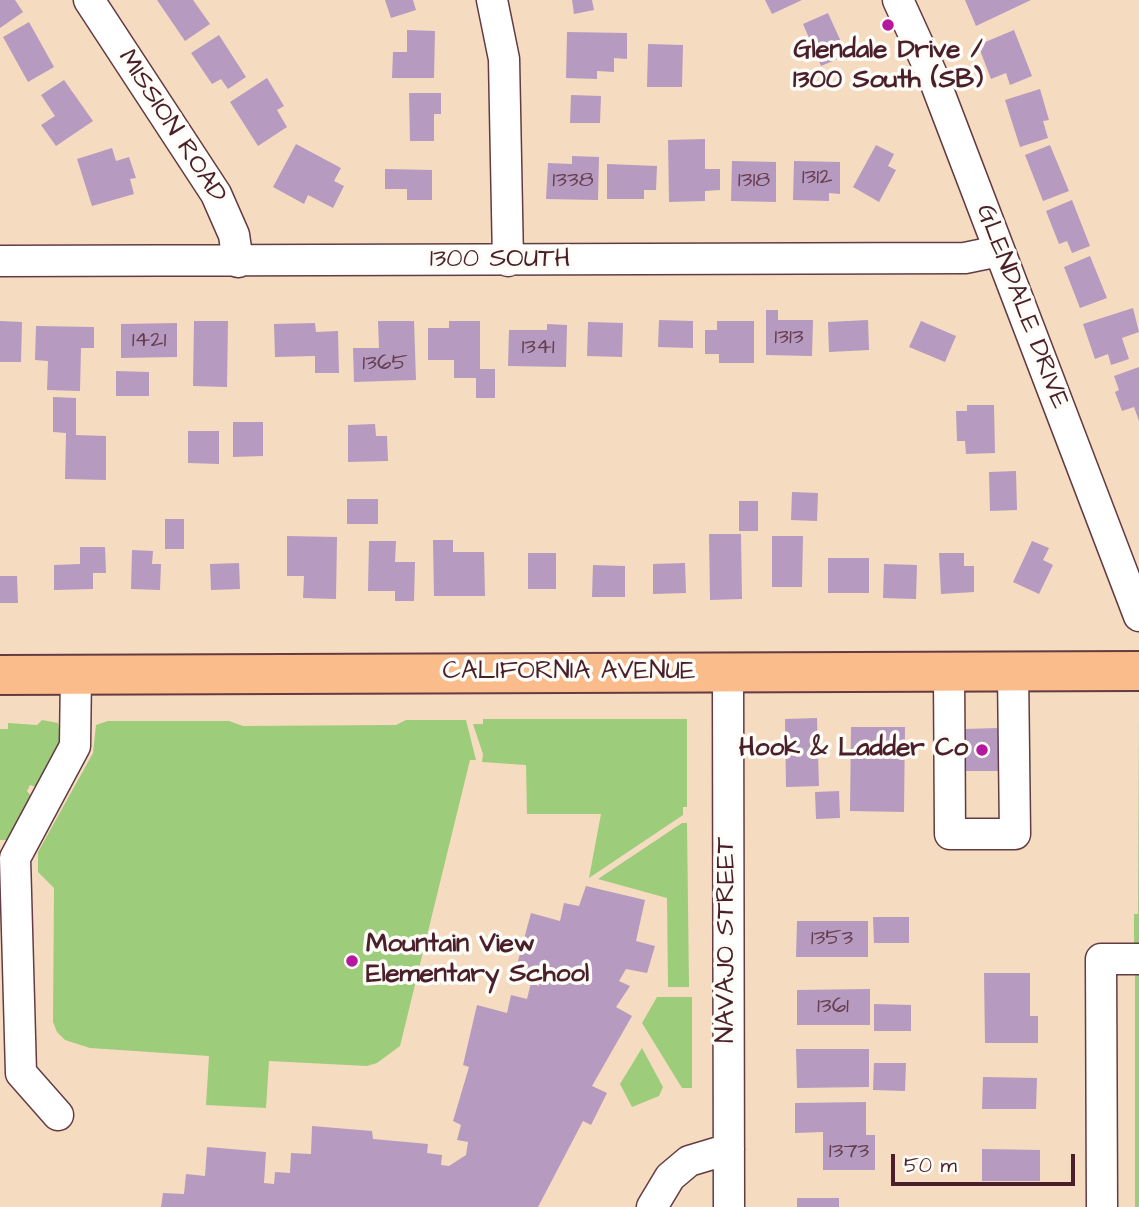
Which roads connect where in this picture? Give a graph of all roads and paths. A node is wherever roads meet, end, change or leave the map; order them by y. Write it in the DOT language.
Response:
graph roads {
  1 [pos="89,0"];
  2 [pos="492,0"];
  3 [pos="898,0"];
  4 [pos="999,251"];
  5 [pos="0,261"];
  6 [pos="509,261"];
  7 [pos="238,262"];
  8 [pos="1139,616"];
  9 [pos="1139,671"];
  10 [pos="949,672"];
  11 [pos="1013,672"];
  12 [pos="728,673"];
  13 [pos="76,674"];
  14 [pos="0,675"];
  15 [pos="1139,959"];
  16 [pos="58,1115"];
  17 [pos="729,1149"];
  18 [pos="652,1207"];
  19 [pos="729,1207"];
  20 [pos="1102,1207"];
  1 -- 7 [label="street, MISSION ROAD"];
  2 -- 6 [label="street"];
  3 -- 4 [label="street, GLENDALE DRIVE"];
  4 -- 6 [label="street, 1300 SOUTH"];
  4 -- 8 [label="street, GLENDALE DRIVE"];
  5 -- 7 [label="street, 1300 SOUTH"];
  6 -- 7 [label="street, 1300 SOUTH"];
  9 -- 11 [label="main road, CALIFORNIA AVENUE"];
  10 -- 11 [label="main road, CALIFORNIA AVENUE"];
  10 -- 11 [label="street"];
  10 -- 12 [label="main road, CALIFORNIA AVENUE"];
  12 -- 13 [label="main road, CALIFORNIA AVENUE"];
  12 -- 17 [label="street, NAVAJO STREET"];
  13 -- 14 [label="main road, CALIFORNIA AVENUE"];
  13 -- 16 [label="street"];
  15 -- 20 [label="street"];
  17 -- 18 [label="street"];
  17 -- 19 [label="street, NAVAJO STREET"];
}
